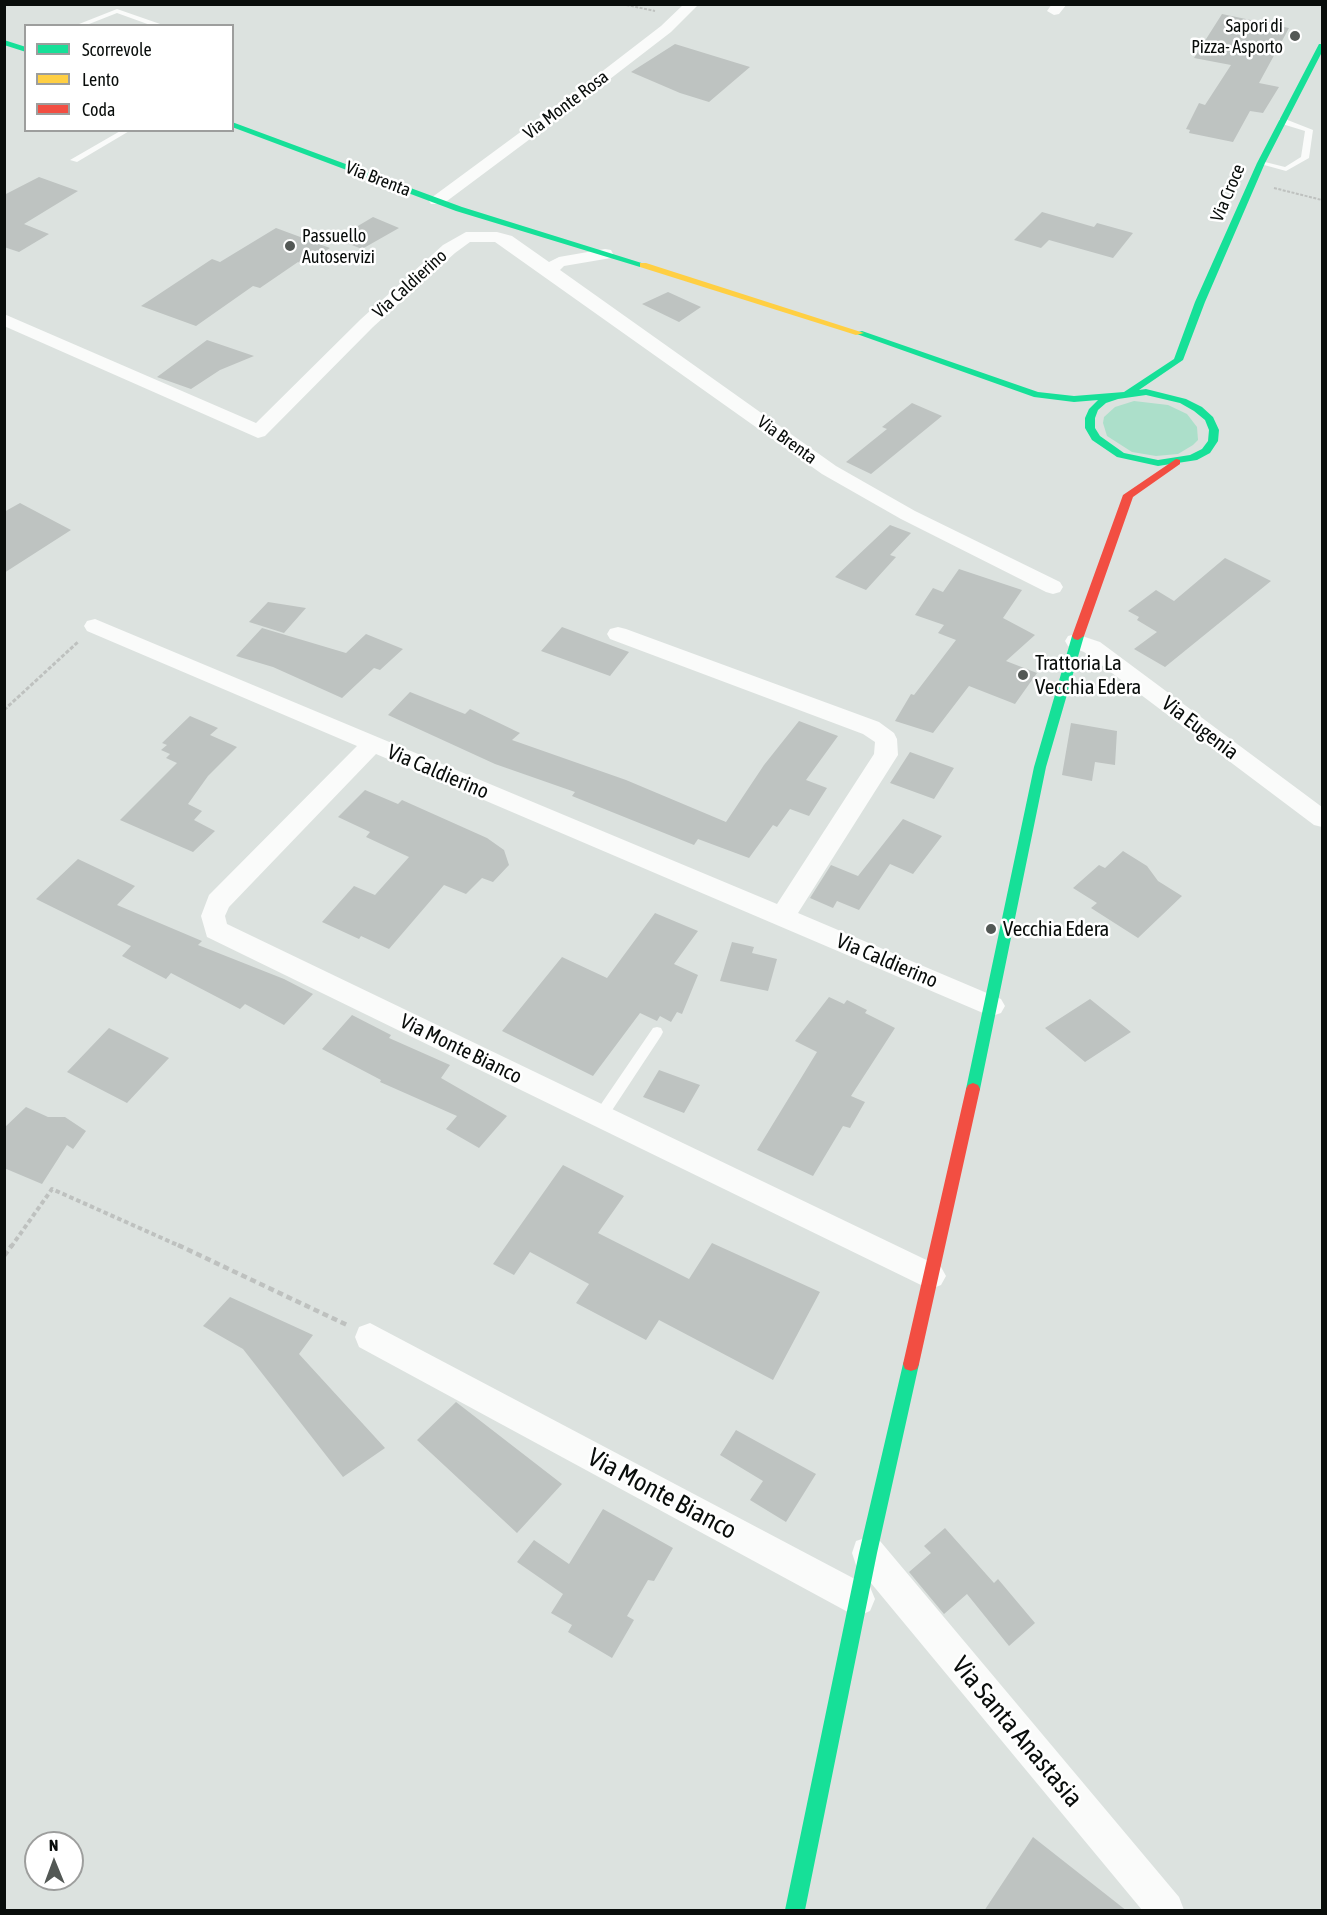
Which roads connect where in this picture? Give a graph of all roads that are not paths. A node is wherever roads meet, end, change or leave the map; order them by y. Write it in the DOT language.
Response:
graph roads {
  1 [pos="692,4"];
  2 [pos="81,24"];
  3 [pos="155,24"];
  4 [pos="4,42"];
  5 [pos="1323,46"];
  6 [pos="24,50"];
  7 [pos="1282,121"];
  8 [pos="234,125"];
  9 [pos="124,132"];
  10 [pos="74,160"];
  11 [pos="1261,163"];
  12 [pos="437,201"];
  13 [pos="560,240"];
  14 [pos="605,254"];
  15 [pos="554,266"];
  16 [pos="4,319"];
  17 [pos="1190,389"];
  18 [pos="1037,395"];
  19 [pos="1122,395"];
  20 [pos="1198,409"];
  21 [pos="1062,413"];
  22 [pos="1079,426"];
  23 [pos="1101,442"];
  24 [pos="1176,462"];
  25 [pos="1115,466"];
  26 [pos="1053,587"];
  27 [pos="95,626"];
  28 [pos="618,634"];
  29 [pos="1076,641"];
  30 [pos="372,744"];
  31 [pos="1323,819"];
  32 [pos="782,917"];
  33 [pos="992,1006"];
  34 [pos="657,1032"];
  35 [pos="600,1117"];
  36 [pos="931,1276"];
  37 [pos="370,1337"];
  38 [pos="868,1553"];
  39 [pos="858,1599"];
  40 [pos="795,1911"];
  41 [pos="1166,1911"];
  1 -- 12 [label="street, Via Monte Rosa"];
  2 -- 3 [label="lane"];
  4 -- 6 [label="main road"];
  5 -- 7 [label="main road, Via Croce"];
  7 -- 11 [label="main road, Via Croce"];
  7 -- 11 [label="lane"];
  8 -- 12 [label="main road, Via Brenta"];
  9 -- 10 [label="lane"];
  11 -- 19 [label="main road, Via Croce"];
  12 -- 13 [label="main road, Via Brenta"];
  13 -- 14 [label="main road, Via Brenta"];
  13 -- 15 [label="street"];
  14 -- 15 [label="street, Via Brenta"];
  14 -- 18 [label="main road, Via Brenta"];
  15 -- 16 [label="street, Via Caldierino"];
  15 -- 26 [label="street, Via Brenta"];
  17 -- 20 [label="main road"];
  18 -- 19 [label="main road, Via Brenta"];
  18 -- 21 [label="main road, Via Brenta"];
  19 -- 20 [label="main road"];
  19 -- 23 [label="main road, Via Croce"];
  20 -- 24 [label="main road"];
  22 -- 23 [label="main road"];
  23 -- 24 [label="main road"];
  23 -- 25 [label="main road"];
  24 -- 29 [label="main road"];
  27 -- 30 [label="street, Via Caldierino"];
  28 -- 32 [label="street"];
  29 -- 31 [label="street, Via Eugenia"];
  29 -- 33 [label="main road"];
  30 -- 32 [label="street, Via Caldierino"];
  30 -- 35 [label="street, Via Monte Bianco"];
  32 -- 33 [label="street, Via Caldierino"];
  33 -- 36 [label="main road"];
  34 -- 35 [label="lane"];
  35 -- 36 [label="street, Via Monte Bianco"];
  36 -- 38 [label="main road"];
  37 -- 39 [label="street, Via Monte Bianco"];
  38 -- 39 [label="main road"];
  38 -- 41 [label="street, Via Santa Anastasia"];
  39 -- 40 [label="main road"];
}
